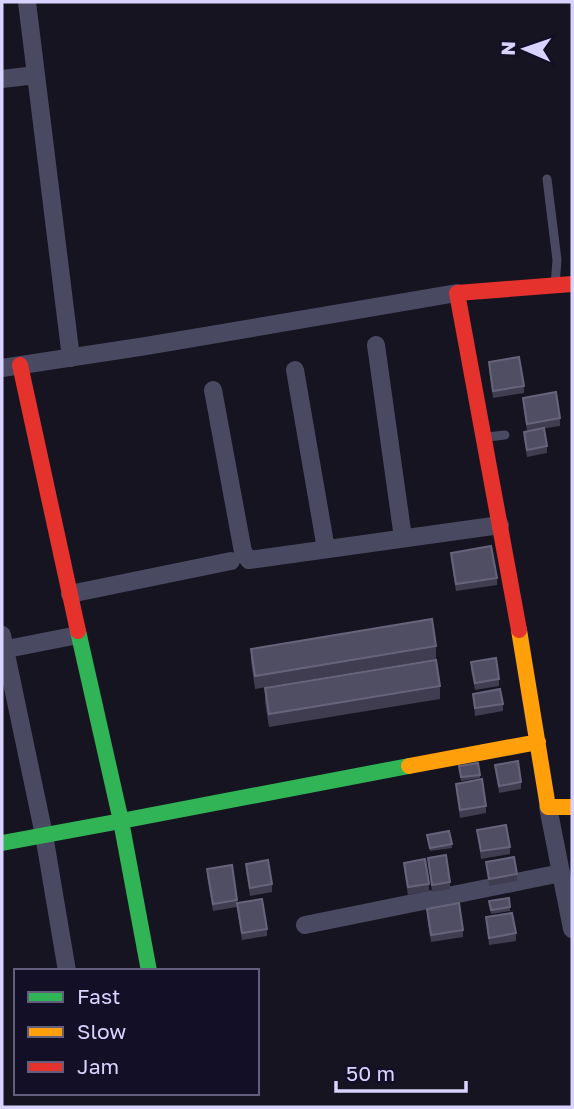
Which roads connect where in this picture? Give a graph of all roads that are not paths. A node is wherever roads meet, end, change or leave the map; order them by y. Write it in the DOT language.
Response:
graph roads {
  1 [pos="27,2"];
  2 [pos="36,75"];
  3 [pos="2,79"];
  4 [pos="547,179"];
  5 [pos="572,284"];
  6 [pos="555,285"];
  7 [pos="457,293"];
  8 [pos="376,345"];
  9 [pos="71,358"];
  10 [pos="20,365"];
  11 [pos="2,368"];
  12 [pos="295,370"];
  13 [pos="213,390"];
  14 [pos="505,435"];
  15 [pos="486,437"];
  16 [pos="500,525"];
  17 [pos="404,538"];
  18 [pos="326,549"];
  19 [pos="231,561"];
  20 [pos="69,594"];
  21 [pos="78,635"];
  22 [pos="3,645"];
  23 [pos="538,742"];
  24 [pos="548,807"];
  25 [pos="572,807"];
  26 [pos="121,821"];
  27 [pos="44,835"];
  28 [pos="2,843"];
  29 [pos="561,873"];
  30 [pos="305,925"];
  31 [pos="572,929"];
  32 [pos="67,969"];
  33 [pos="149,969"];
  1 -- 2 [label="street"];
  2 -- 3 [label="street"];
  2 -- 9 [label="street"];
  4 -- 6 [label="lane"];
  5 -- 6 [label="street"];
  6 -- 7 [label="street"];
  7 -- 9 [label="street"];
  7 -- 15 [label="street"];
  8 -- 17 [label="street"];
  9 -- 10 [label="street"];
  10 -- 11 [label="street"];
  10 -- 20 [label="street"];
  12 -- 18 [label="street"];
  13 -- 18 [label="street"];
  14 -- 15 [label="lane"];
  15 -- 16 [label="street"];
  16 -- 17 [label="street"];
  16 -- 23 [label="street"];
  17 -- 18 [label="street"];
  19 -- 20 [label="street"];
  20 -- 21 [label="street"];
  21 -- 22 [label="street"];
  21 -- 26 [label="street"];
  22 -- 27 [label="street"];
  23 -- 24 [label="street"];
  23 -- 26 [label="street"];
  24 -- 25 [label="street"];
  24 -- 29 [label="street"];
  26 -- 27 [label="street"];
  26 -- 33 [label="street"];
  27 -- 28 [label="street"];
  27 -- 32 [label="street"];
  29 -- 30 [label="street"];
  29 -- 31 [label="street"];
}
